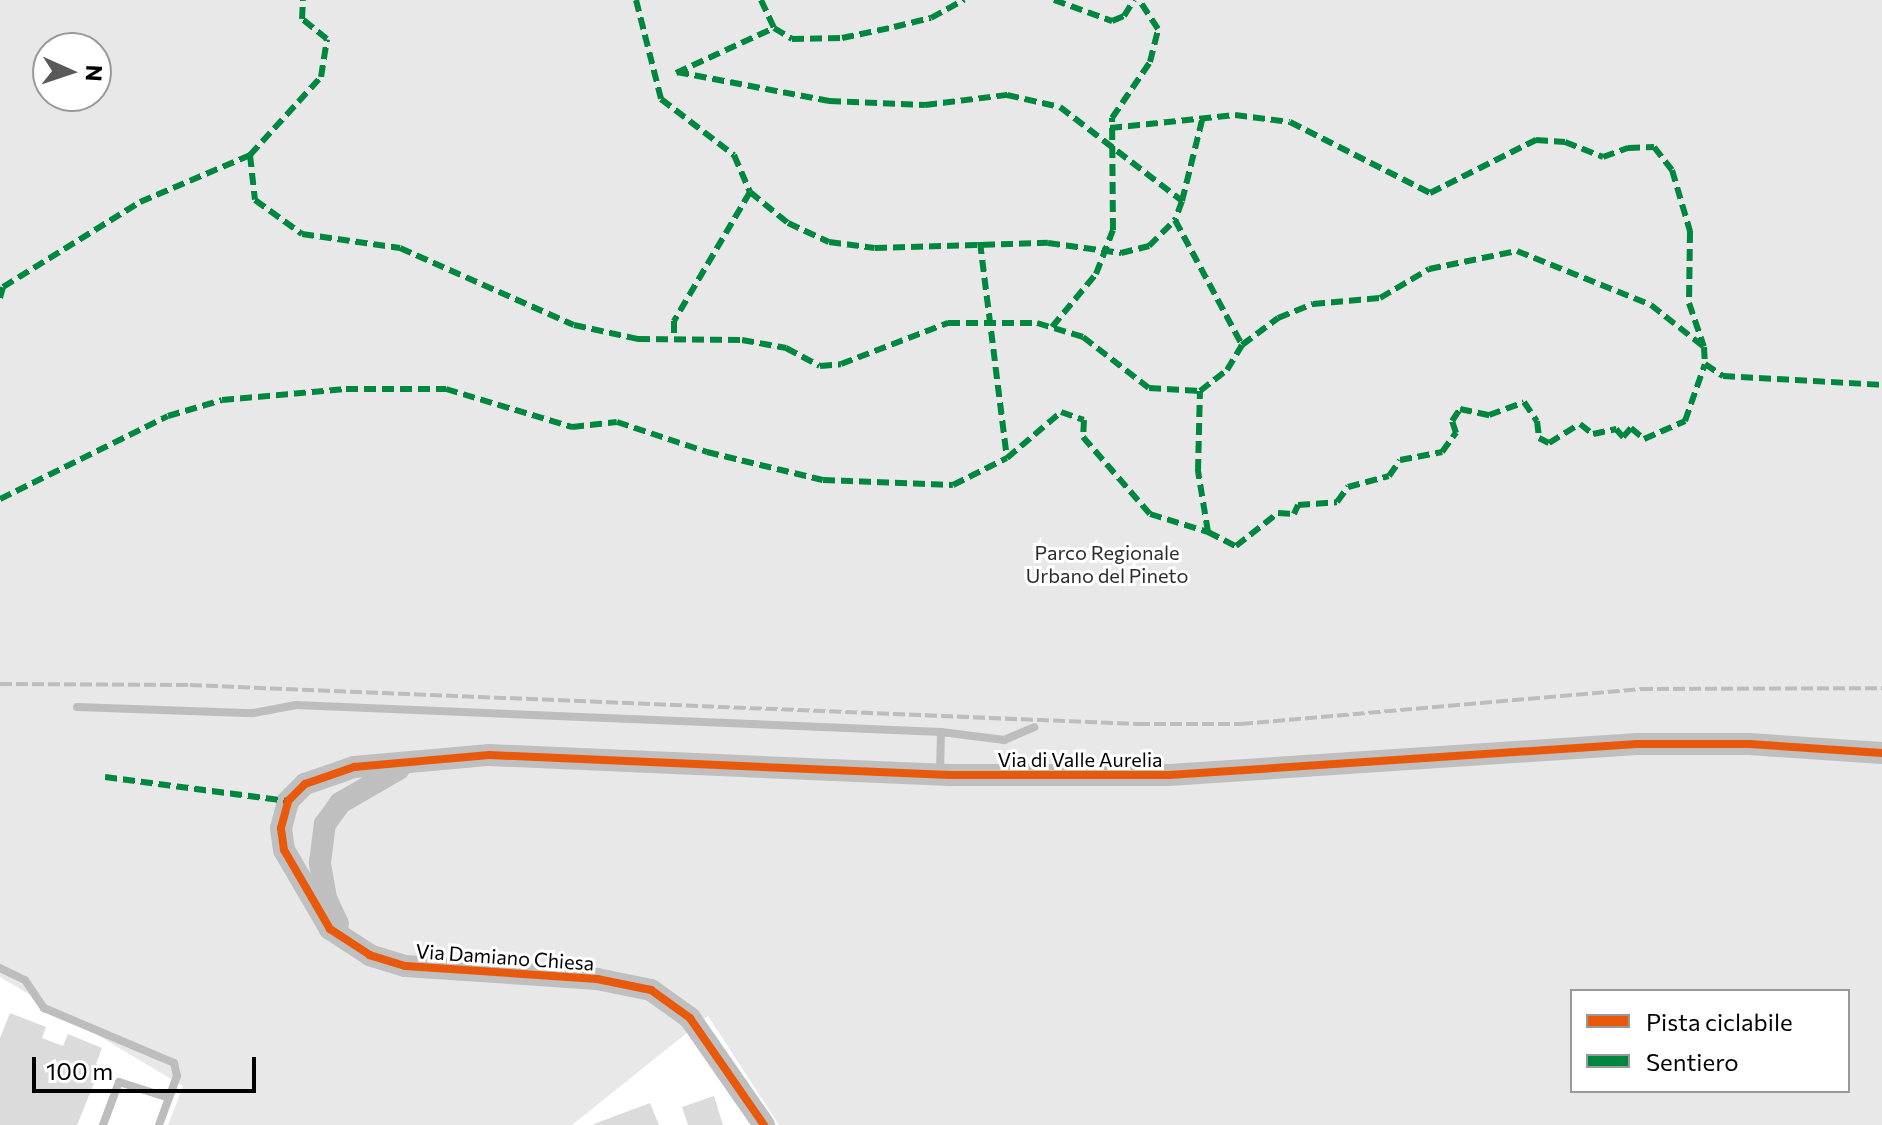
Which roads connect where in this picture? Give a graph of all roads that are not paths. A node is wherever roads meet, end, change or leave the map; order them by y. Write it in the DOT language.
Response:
graph roads {
  1 [pos="77,707"];
  2 [pos="1034,727"];
  3 [pos="941,732"];
  4 [pos="1882,753"];
  5 [pos="426,759"];
  6 [pos="940,774"];
  7 [pos="288,801"];
  8 [pos="354,945"];
  9 [pos="0,968"];
  10 [pos="169,1098"];
  11 [pos="103,1125"];
  12 [pos="159,1125"];
  13 [pos="764,1125"];
  1 -- 3 [label="lane"];
  2 -- 3 [label="lane"];
  3 -- 6 [label="lane"];
  4 -- 6 [label="street, Via di Valle Aurelia"];
  5 -- 6 [label="street, Via di Valle Aurelia"];
  5 -- 7 [label="street, Via di Valle Aurelia"];
  5 -- 8 [label="street, Via di Valle Aurelia"];
  7 -- 8 [label="street, Via Damiano Chiesa"];
  8 -- 13 [label="street, Via Damiano Chiesa"];
  9 -- 10 [label="lane"];
  10 -- 11 [label="lane"];
  10 -- 12 [label="lane"];
}
